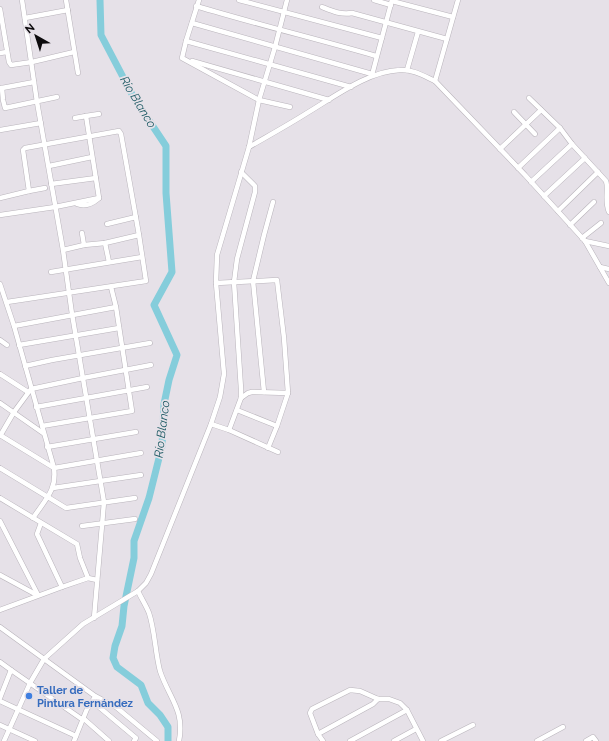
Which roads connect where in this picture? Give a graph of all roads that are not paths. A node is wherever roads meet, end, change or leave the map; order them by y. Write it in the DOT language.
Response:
graph roads {
  1 [pos="22,0"];
  2 [pos="66,0"];
  3 [pos="199,0"];
  4 [pos="239,0"];
  5 [pos="287,0"];
  6 [pos="374,0"];
  7 [pos="458,0"];
  8 [pos="392,2"];
  9 [pos="196,6"];
  10 [pos="322,6"];
  11 [pos="0,9"];
  12 [pos="68,10"];
  13 [pos="284,12"];
  14 [pos="453,17"];
  15 [pos="25,18"];
  16 [pos="192,23"];
  17 [pos="386,23"];
  18 [pos="279,30"];
  19 [pos="418,32"];
  20 [pos="2,33"];
  21 [pos="382,38"];
  22 [pos="446,39"];
  23 [pos="186,41"];
  24 [pos="275,47"];
  25 [pos="7,52"];
  26 [pos="74,52"];
  27 [pos="0,53"];
  28 [pos="376,56"];
  29 [pos="182,58"];
  30 [pos="32,62"];
  31 [pos="270,65"];
  32 [pos="407,70"];
  33 [pos="78,73"];
  34 [pos="372,75"];
  35 [pos="435,80"];
  36 [pos="34,82"];
  37 [pos="264,83"];
  38 [pos="350,87"];
  39 [pos="1,88"];
  40 [pos="57,98"];
  41 [pos="529,98"];
  42 [pos="259,100"];
  43 [pos="329,100"];
  44 [pos="37,102"];
  45 [pos="290,107"];
  46 [pos="3,108"];
  47 [pos="541,110"];
  48 [pos="514,112"];
  49 [pos="99,114"];
  50 [pos="86,116"];
  51 [pos="75,118"];
  52 [pos="41,123"];
  53 [pos="526,125"];
  54 [pos="560,128"];
  55 [pos="0,130"];
  56 [pos="535,134"];
  57 [pos="88,137"];
  58 [pos="44,144"];
  59 [pos="572,144"];
  60 [pos="249,147"];
  61 [pos="500,149"];
  62 [pos="92,157"];
  63 [pos="585,158"];
  64 [pos="49,166"];
  65 [pos="518,168"];
  66 [pos="241,172"];
  67 [pos="598,172"];
  68 [pos="96,178"];
  69 [pos="531,182"];
  70 [pos="51,184"];
  71 [pos="45,188"];
  72 [pos="29,191"];
  73 [pos="544,196"];
  74 [pos="0,198"];
  75 [pos="273,202"];
  76 [pos="594,202"];
  77 [pos="55,207"];
  78 [pos="558,211"];
  79 [pos="609,212"];
  80 [pos="0,215"];
  81 [pos="136,218"];
  82 [pos="601,223"];
  83 [pos="107,224"];
  84 [pos="570,225"];
  85 [pos="82,233"];
  86 [pos="139,235"];
  87 [pos="584,239"];
  88 [pos="105,243"];
  89 [pos="84,245"];
  90 [pos="609,246"];
  91 [pos="63,250"];
  92 [pos="142,257"];
  93 [pos="109,262"];
  94 [pos="600,267"];
  95 [pos="66,269"];
  96 [pos="609,269"];
  97 [pos="51,272"];
  98 [pos="254,281"];
  99 [pos="234,282"];
  100 [pos="216,283"];
  101 [pos="609,283"];
  102 [pos="0,284"];
  103 [pos="111,287"];
  104 [pos="70,293"];
  105 [pos="7,302"];
  106 [pos="116,307"];
  107 [pos="72,314"];
  108 [pos="14,326"];
  109 [pos="119,328"];
  110 [pos="76,335"];
  111 [pos="0,340"];
  112 [pos="150,343"];
  113 [pos="7,345"];
  114 [pos="19,345"];
  115 [pos="122,348"];
  116 [pos="79,355"];
  117 [pos="151,365"];
  118 [pos="25,366"];
  119 [pos="125,370"];
  120 [pos="0,374"];
  121 [pos="83,378"];
  122 [pos="147,387"];
  123 [pos="29,391"];
  124 [pos="128,391"];
  125 [pos="264,392"];
  126 [pos="288,393"];
  127 [pos="86,397"];
  128 [pos="241,398"];
  129 [pos="0,403"];
  130 [pos="36,406"];
  131 [pos="237,410"];
  132 [pos="14,412"];
  133 [pos="90,417"];
  134 [pos="211,424"];
  135 [pos="42,426"];
  136 [pos="278,426"];
  137 [pos="229,430"];
  138 [pos="136,432"];
  139 [pos="43,433"];
  140 [pos="0,436"];
  141 [pos="94,438"];
  142 [pos="47,447"];
  143 [pos="268,448"];
  144 [pos="278,452"];
  145 [pos="141,453"];
  146 [pos="97,460"];
  147 [pos="0,468"];
  148 [pos="54,468"];
  149 [pos="141,475"];
  150 [pos="100,481"];
  151 [pos="53,488"];
  152 [pos="0,498"];
  153 [pos="47,498"];
  154 [pos="135,498"];
  155 [pos="104,502"];
  156 [pos="33,518"];
  157 [pos="134,520"];
  158 [pos="0,521"];
  159 [pos="42,523"];
  160 [pos="103,524"];
  161 [pos="82,526"];
  162 [pos="0,575"];
  163 [pos="88,578"];
  164 [pos="97,580"];
  165 [pos="62,587"];
  166 [pos="138,590"];
  167 [pos="38,596"];
  168 [pos="0,610"];
  169 [pos="94,618"];
  170 [pos="0,627"];
  171 [pos="44,659"];
  172 [pos="0,662"];
  173 [pos="11,670"];
  174 [pos="30,683"];
  175 [pos="94,698"];
  176 [pos="0,699"];
  177 [pos="378,699"];
  178 [pos="18,709"];
  179 [pos="407,710"];
  180 [pos="83,719"];
  181 [pos="0,725"];
  182 [pos="473,725"];
  183 [pos="563,727"];
  184 [pos="9,729"];
  185 [pos="416,729"];
  186 [pos="318,734"];
  187 [pos="76,736"];
  188 [pos="152,739"];
  189 [pos="137,740"];
  190 [pos="4,741"];
  191 [pos="36,741"];
  192 [pos="74,741"];
  193 [pos="109,741"];
  194 [pos="157,741"];
  195 [pos="179,741"];
  196 [pos="322,741"];
  197 [pos="350,741"];
  198 [pos="394,741"];
  199 [pos="423,741"];
  200 [pos="441,741"];
  201 [pos="537,741"];
  202 [pos="586,741"];
  203 [pos="596,741"];
  1 -- 15 [label="street"];
  2 -- 12 [label="street"];
  3 -- 9 [label="street"];
  4 -- 13 [label="street"];
  5 -- 13 [label="street"];
  6 -- 8 [label="street"];
  7 -- 14 [label="street"];
  8 -- 14 [label="street"];
  8 -- 17 [label="street"];
  9 -- 16 [label="street"];
  9 -- 18 [label="street"];
  10 -- 17 [label="street"];
  11 -- 20 [label="street"];
  12 -- 15 [label="street"];
  12 -- 26 [label="street"];
  13 -- 18 [label="street"];
  13 -- 21 [label="street"];
  14 -- 22 [label="street"];
  15 -- 30 [label="street"];
  16 -- 23 [label="street"];
  16 -- 24 [label="street"];
  17 -- 19 [label="street"];
  17 -- 21 [label="street"];
  18 -- 24 [label="street"];
  18 -- 28 [label="street"];
  19 -- 22 [label="street"];
  19 -- 32 [label="street"];
  20 -- 25 [label="street"];
  21 -- 28 [label="street"];
  22 -- 35 [label="street"];
  23 -- 29 [label="street"];
  23 -- 31 [label="street"];
  24 -- 31 [label="street"];
  24 -- 34 [label="street"];
  25 -- 27 [label="street"];
  25 -- 30 [label="street"];
  26 -- 30 [label="street"];
  26 -- 33 [label="street"];
  28 -- 34 [label="street"];
  29 -- 37 [label="street"];
  29 -- 42 [label="street"];
  30 -- 36 [label="street"];
  31 -- 37 [label="street"];
  31 -- 38 [label="street"];
  32 -- 34 [label="street"];
  32 -- 35 [label="street"];
  34 -- 38 [label="street"];
  35 -- 61 [label="street"];
  36 -- 39 [label="street"];
  36 -- 44 [label="street"];
  37 -- 42 [label="street"];
  37 -- 43 [label="street"];
  38 -- 43 [label="street"];
  39 -- 46 [label="street"];
  40 -- 44 [label="street"];
  41 -- 47 [label="street"];
  42 -- 45 [label="street"];
  42 -- 60 [label="street"];
  43 -- 60 [label="street"];
  44 -- 46 [label="street"];
  44 -- 52 [label="street"];
  47 -- 53 [label="street"];
  47 -- 54 [label="street"];
  48 -- 53 [label="street"];
  49 -- 50 [label="street"];
  50 -- 51 [label="street"];
  50 -- 57 [label="street"];
  52 -- 55 [label="street"];
  52 -- 58 [label="street"];
  53 -- 56 [label="street"];
  53 -- 61 [label="street"];
  54 -- 59 [label="street"];
  54 -- 65 [label="street"];
  57 -- 58 [label="street"];
  57 -- 62 [label="street"];
  57 -- 81 [label="street"];
  58 -- 64 [label="street"];
  58 -- 72 [label="street"];
  59 -- 63 [label="street"];
  59 -- 69 [label="street"];
  60 -- 66 [label="street"];
  61 -- 65 [label="street"];
  62 -- 64 [label="street"];
  62 -- 68 [label="street"];
  63 -- 67 [label="street"];
  63 -- 73 [label="street"];
  64 -- 70 [label="street"];
  65 -- 69 [label="street"];
  66 -- 99 [label="street"];
  66 -- 100 [label="street"];
  67 -- 78 [label="street"];
  67 -- 79 [label="street"];
  68 -- 70 [label="street"];
  68 -- 77 [label="street"];
  69 -- 73 [label="street"];
  70 -- 77 [label="street"];
  71 -- 72 [label="street"];
  72 -- 74 [label="street"];
  73 -- 78 [label="street"];
  75 -- 98 [label="street"];
  76 -- 84 [label="street"];
  77 -- 80 [label="street"];
  77 -- 91 [label="street"];
  78 -- 84 [label="street"];
  81 -- 83 [label="street"];
  81 -- 86 [label="street"];
  82 -- 87 [label="street"];
  84 -- 87 [label="street"];
  85 -- 89 [label="street"];
  86 -- 88 [label="street"];
  86 -- 92 [label="street"];
  87 -- 90 [label="street"];
  87 -- 94 [label="street"];
  88 -- 89 [label="street"];
  88 -- 93 [label="street"];
  89 -- 91 [label="street"];
  91 -- 95 [label="street"];
  92 -- 93 [label="street"];
  92 -- 103 [label="street"];
  93 -- 95 [label="street"];
  94 -- 96 [label="street"];
  94 -- 101 [label="street"];
  95 -- 97 [label="street"];
  95 -- 104 [label="street"];
  98 -- 99 [label="street"];
  98 -- 125 [label="street"];
  98 -- 126 [label="street"];
  99 -- 100 [label="street"];
  99 -- 128 [label="street"];
  100 -- 134 [label="street"];
  102 -- 105 [label="street"];
  103 -- 104 [label="street"];
  103 -- 106 [label="street"];
  104 -- 105 [label="street"];
  104 -- 107 [label="street"];
  105 -- 108 [label="street"];
  106 -- 107 [label="street"];
  106 -- 109 [label="street"];
  107 -- 108 [label="street"];
  107 -- 110 [label="street"];
  108 -- 114 [label="street"];
  109 -- 110 [label="street"];
  109 -- 115 [label="street"];
  110 -- 114 [label="street"];
  110 -- 116 [label="street"];
  111 -- 113 [label="street"];
  112 -- 115 [label="street"];
  114 -- 118 [label="street"];
  115 -- 116 [label="street"];
  115 -- 119 [label="street"];
  116 -- 118 [label="street"];
  116 -- 121 [label="street"];
  117 -- 119 [label="street"];
  118 -- 123 [label="street"];
  119 -- 121 [label="street"];
  119 -- 124 [label="street"];
  120 -- 123 [label="street"];
  121 -- 123 [label="street"];
  121 -- 127 [label="street"];
  122 -- 124 [label="street"];
  123 -- 130 [label="street"];
  123 -- 132 [label="street"];
  124 -- 127 [label="street"];
  124 -- 133 [label="street"];
  125 -- 126 [label="street"];
  125 -- 128 [label="street"];
  126 -- 136 [label="street"];
  127 -- 130 [label="street"];
  127 -- 133 [label="street"];
  128 -- 131 [label="street"];
  129 -- 132 [label="street"];
  130 -- 135 [label="street"];
  131 -- 136 [label="street"];
  131 -- 137 [label="street"];
  132 -- 139 [label="street"];
  132 -- 140 [label="street"];
  133 -- 135 [label="street"];
  133 -- 141 [label="street"];
  134 -- 137 [label="street"];
  134 -- 166 [label="street"];
  135 -- 139 [label="street"];
  136 -- 143 [label="street"];
  137 -- 143 [label="street"];
  138 -- 141 [label="street"];
  139 -- 142 [label="street"];
  140 -- 148 [label="street"];
  141 -- 142 [label="street"];
  141 -- 146 [label="street"];
  142 -- 148 [label="street"];
  143 -- 144 [label="street"];
  145 -- 146 [label="street"];
  146 -- 148 [label="street"];
  146 -- 150 [label="street"];
  147 -- 153 [label="street"];
  148 -- 151 [label="street"];
  149 -- 150 [label="street"];
  150 -- 151 [label="street"];
  150 -- 155 [label="street"];
  151 -- 153 [label="street"];
  152 -- 156 [label="street"];
  153 -- 155 [label="street"];
  153 -- 156 [label="street"];
  154 -- 155 [label="street"];
  155 -- 160 [label="street"];
  156 -- 159 [label="street"];
  157 -- 160 [label="street"];
  158 -- 167 [label="street"];
  159 -- 163 [label="street"];
  159 -- 165 [label="street"];
  160 -- 161 [label="street"];
  160 -- 164 [label="street"];
  162 -- 167 [label="street"];
  163 -- 164 [label="street"];
  163 -- 165 [label="street"];
  164 -- 169 [label="street"];
  165 -- 167 [label="street"];
  166 -- 169 [label="street"];
  166 -- 195 [label="street"];
  167 -- 168 [label="street"];
  169 -- 171 [label="street"];
  170 -- 171 [label="street"];
  171 -- 174 [label="street"];
  171 -- 175 [label="street"];
  172 -- 173 [label="street"];
  173 -- 174 [label="street"];
  173 -- 176 [label="street"];
  174 -- 178 [label="street"];
  174 -- 180 [label="street"];
  175 -- 180 [label="street"];
  175 -- 188 [label="street"];
  175 -- 189 [label="street"];
  176 -- 178 [label="street"];
  177 -- 179 [label="street"];
  177 -- 186 [label="street"];
  177 -- 186 [label="street"];
  178 -- 184 [label="street"];
  178 -- 187 [label="street"];
  179 -- 185 [label="street"];
  179 -- 197 [label="street"];
  180 -- 187 [label="street"];
  180 -- 193 [label="street"];
  181 -- 184 [label="street"];
  182 -- 200 [label="street"];
  183 -- 201 [label="street"];
  184 -- 190 [label="street"];
  184 -- 191 [label="street"];
  185 -- 198 [label="street"];
  185 -- 199 [label="street"];
  186 -- 196 [label="street"];
  187 -- 192 [label="street"];
  188 -- 194 [label="street"];
  202 -- 203 [label="street"];
}
